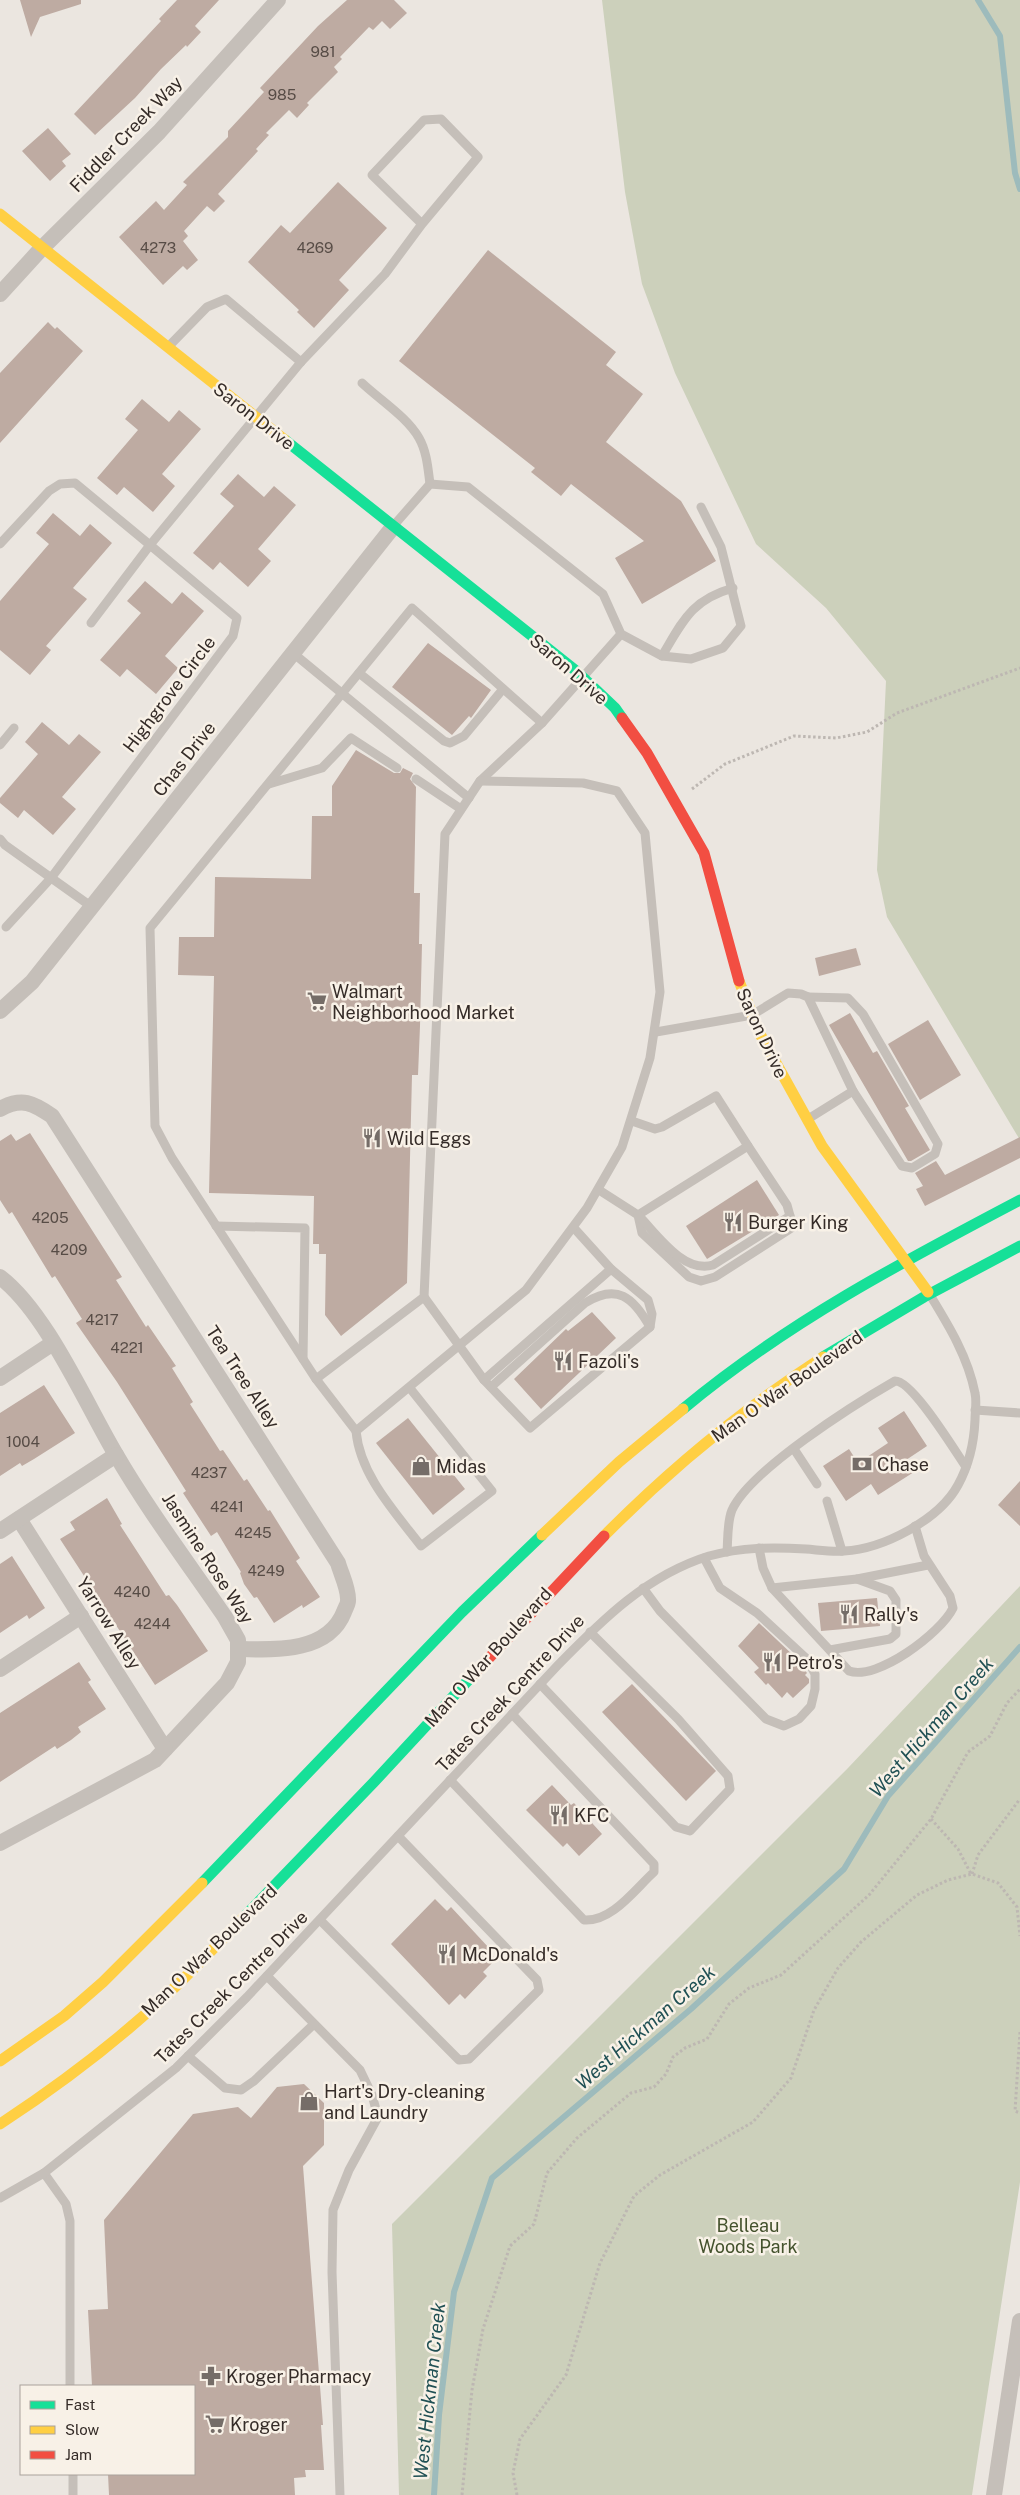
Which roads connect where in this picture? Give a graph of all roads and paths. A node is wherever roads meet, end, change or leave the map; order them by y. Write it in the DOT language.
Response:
graph roads {
  1 [pos="278,0"];
  2 [pos="0,214"];
  3 [pos="422,224"];
  4 [pos="41,249"];
  5 [pos="0,294"];
  6 [pos="167,348"];
  7 [pos="301,362"];
  8 [pos="362,384"];
  9 [pos="255,416"];
  10 [pos="430,484"];
  11 [pos="701,507"];
  12 [pos="393,526"];
  13 [pos="0,544"];
  14 [pos="150,545"];
  15 [pos="733,588"];
  16 [pos="91,623"];
  17 [pos="621,634"];
  18 [pos="293,652"];
  19 [pos="662,656"];
  20 [pos="1020,668"];
  21 [pos="359,673"];
  22 [pos="583,678"];
  23 [pos="503,689"];
  24 [pos="342,693"];
  25 [pos="542,723"];
  26 [pos="14,728"];
  27 [pos="0,745"];
  28 [pos="397,768"];
  29 [pos="416,779"];
  30 [pos="480,781"];
  31 [pos="268,784"];
  32 [pos="468,798"];
  33 [pos="676,802"];
  34 [pos="461,809"];
  35 [pos="0,839"];
  36 [pos="52,878"];
  37 [pos="92,907"];
  38 [pos="6,927"];
  39 [pos="808,997"];
  40 [pos="0,1011"];
  41 [pos="752,1015"];
  42 [pos="656,1032"];
  43 [pos="853,1091"];
  44 [pos="0,1109"];
  45 [pos="632,1120"];
  46 [pos="807,1120"];
  47 [pos="748,1146"];
  48 [pos="599,1190"];
  49 [pos="1020,1200"];
  50 [pos="638,1215"];
  51 [pos="790,1216"];
  52 [pos="216,1226"];
  53 [pos="574,1228"];
  54 [pos="1020,1246"];
  55 [pos="906,1260"];
  56 [pos="611,1268"];
  57 [pos="0,1277"];
  58 [pos="928,1292"];
  59 [pos="424,1297"];
  60 [pos="650,1327"];
  61 [pos="53,1343"];
  62 [pos="459,1344"];
  63 [pos="303,1359"];
  64 [pos="0,1378"];
  65 [pos="316,1379"];
  66 [pos="484,1380"];
  67 [pos="409,1387"];
  68 [pos="491,1387"];
  69 [pos="975,1410"];
  70 [pos="1020,1413"];
  71 [pos="356,1431"];
  72 [pos="794,1449"];
  73 [pos="116,1455"];
  74 [pos="966,1467"];
  75 [pos="817,1484"];
  76 [pos="827,1501"];
  77 [pos="19,1519"];
  78 [pos="915,1526"];
  79 [pos="0,1531"];
  80 [pos="759,1548"];
  81 [pos="842,1551"];
  82 [pos="727,1552"];
  83 [pos="704,1558"];
  84 [pos="928,1565"];
  85 [pos="857,1579"];
  86 [pos="643,1588"];
  87 [pos="772,1588"];
  88 [pos="81,1616"];
  89 [pos="590,1632"];
  90 [pos="238,1649"];
  91 [pos="830,1650"];
  92 [pos="0,1669"];
  93 [pos="540,1684"];
  94 [pos="1020,1689"];
  95 [pos="512,1714"];
  96 [pos="165,1749"];
  97 [pos="450,1780"];
  98 [pos="1020,1799"];
  99 [pos="931,1819"];
  100 [pos="398,1836"];
  101 [pos="0,1843"];
  102 [pos="972,1874"];
  103 [pos="320,1920"];
  104 [pos="1020,1936"];
  105 [pos="267,1976"];
  106 [pos="314,2024"];
  107 [pos="1020,2032"];
  108 [pos="188,2056"];
  109 [pos="0,2061"];
  110 [pos="1020,2113"];
  111 [pos="0,2124"];
  112 [pos="44,2173"];
  113 [pos="0,2198"];
  114 [pos="1020,2321"];
  115 [pos="70,2385"];
  116 [pos="73,2475"];
  117 [pos="74,2495"];
  118 [pos="340,2495"];
  119 [pos="462,2495"];
  120 [pos="516,2495"];
  121 [pos="994,2495"];
  1 -- 4 [label="street, Fiddler Creek Way"];
  2 -- 4 [label="main road, Saron Drive"];
  3 -- 3 [label="lane"];
  3 -- 7 [label="lane"];
  4 -- 5 [label="street, Fiddler Creek Way"];
  4 -- 6 [label="main road, Saron Drive"];
  6 -- 7 [label="lane"];
  6 -- 9 [label="main road, Saron Drive"];
  7 -- 9 [label="lane"];
  8 -- 10 [label="lane"];
  9 -- 12 [label="main road, Saron Drive"];
  9 -- 14 [label="lane"];
  10 -- 12 [label="lane"];
  10 -- 17 [label="lane"];
  11 -- 15 [label="lane"];
  12 -- 18 [label="street, Chas Drive"];
  12 -- 22 [label="main road, Saron Drive"];
  13 -- 14 [label="lane, Highgrove Circle"];
  14 -- 16 [label="lane"];
  14 -- 36 [label="lane, Highgrove Circle"];
  15 -- 19 [label="lane"];
  15 -- 19 [label="lane"];
  17 -- 19 [label="lane"];
  17 -- 22 [label="lane"];
  18 -- 24 [label="lane"];
  18 -- 37 [label="street, Chas Drive"];
  20 -- 33 [label="path"];
  21 -- 23 [label="lane"];
  21 -- 23 [label="lane"];
  21 -- 24 [label="lane"];
  22 -- 25 [label="lane"];
  22 -- 33 [label="main road, Saron Drive"];
  23 -- 25 [label="lane"];
  24 -- 31 [label="lane"];
  24 -- 32 [label="lane"];
  25 -- 30 [label="lane"];
  26 -- 27 [label="lane"];
  28 -- 31 [label="lane"];
  29 -- 34 [label="lane"];
  30 -- 32 [label="lane"];
  30 -- 42 [label="lane"];
  31 -- 52 [label="lane"];
  32 -- 34 [label="lane"];
  33 -- 41 [label="main road, Saron Drive"];
  34 -- 59 [label="lane"];
  35 -- 36 [label="lane"];
  36 -- 37 [label="lane"];
  36 -- 38 [label="lane"];
  37 -- 40 [label="street, Chas Drive"];
  39 -- 41 [label="lane"];
  39 -- 43 [label="lane"];
  39 -- 43 [label="lane"];
  41 -- 42 [label="lane"];
  41 -- 46 [label="main road, Saron Drive"];
  42 -- 45 [label="lane"];
  43 -- 46 [label="lane"];
  44 -- 90 [label="street, Tea Tree Alley"];
  45 -- 47 [label="lane"];
  45 -- 48 [label="lane"];
  46 -- 55 [label="main road, Saron Drive"];
  47 -- 50 [label="lane"];
  47 -- 51 [label="lane"];
  48 -- 50 [label="lane"];
  48 -- 53 [label="lane"];
  49 -- 55 [label="main road"];
  50 -- 51 [label="lane"];
  50 -- 51 [label="lane"];
  52 -- 63 [label="lane"];
  52 -- 63 [label="lane"];
  53 -- 56 [label="lane"];
  53 -- 62 [label="lane"];
  54 -- 58 [label="main road, Man O War Boulevard"];
  55 -- 58 [label="main road, Saron Drive"];
  55 -- 109 [label="main road"];
  56 -- 60 [label="lane"];
  56 -- 66 [label="lane"];
  57 -- 61 [label="street, Jasmine Rose Way"];
  58 -- 69 [label="lane, Tates Creek Centre Drive"];
  58 -- 111 [label="main road, Man O War Boulevard"];
  59 -- 62 [label="lane"];
  59 -- 65 [label="lane"];
  60 -- 68 [label="lane"];
  60 -- 68 [label="lane"];
  61 -- 64 [label="street"];
  61 -- 73 [label="street, Jasmine Rose Way"];
  62 -- 66 [label="lane"];
  62 -- 67 [label="lane"];
  63 -- 65 [label="lane"];
  65 -- 71 [label="lane"];
  66 -- 68 [label="lane"];
  67 -- 71 [label="lane"];
  67 -- 71 [label="lane"];
  69 -- 70 [label="lane"];
  69 -- 74 [label="lane, Tates Creek Centre Drive"];
  72 -- 74 [label="lane"];
  72 -- 75 [label="lane"];
  72 -- 82 [label="lane"];
  73 -- 77 [label="street"];
  73 -- 90 [label="street, Jasmine Rose Way"];
  74 -- 78 [label="lane, Tates Creek Centre Drive"];
  76 -- 81 [label="lane"];
  77 -- 79 [label="street"];
  77 -- 88 [label="street, Yarrow Alley"];
  78 -- 81 [label="lane, Tates Creek Centre Drive"];
  78 -- 84 [label="lane"];
  80 -- 81 [label="lane, Tates Creek Centre Drive"];
  80 -- 82 [label="lane, Tates Creek Centre Drive"];
  80 -- 87 [label="lane"];
  82 -- 83 [label="lane, Tates Creek Centre Drive"];
  83 -- 86 [label="lane, Tates Creek Centre Drive"];
  83 -- 86 [label="lane"];
  84 -- 85 [label="lane"];
  84 -- 91 [label="lane"];
  85 -- 87 [label="lane"];
  85 -- 91 [label="lane"];
  86 -- 89 [label="lane, Tates Creek Centre Drive"];
  87 -- 91 [label="lane"];
  88 -- 92 [label="street"];
  88 -- 96 [label="street, Yarrow Alley"];
  89 -- 93 [label="lane, Tates Creek Centre Drive"];
  89 -- 93 [label="lane"];
  90 -- 96 [label="street, Jasmine Rose Way"];
  93 -- 95 [label="lane, Tates Creek Centre Drive"];
  94 -- 99 [label="path"];
  95 -- 97 [label="lane, Tates Creek Centre Drive"];
  95 -- 97 [label="lane"];
  96 -- 101 [label="street, Jasmine Rose Way"];
  97 -- 100 [label="lane, Tates Creek Centre Drive"];
  98 -- 102 [label="path"];
  99 -- 102 [label="path"];
  99 -- 119 [label="path"];
  100 -- 103 [label="lane, Tates Creek Centre Drive"];
  100 -- 103 [label="lane"];
  102 -- 104 [label="path"];
  102 -- 120 [label="path"];
  103 -- 105 [label="lane, Tates Creek Centre Drive"];
  105 -- 106 [label="lane"];
  105 -- 108 [label="lane, Tates Creek Centre Drive"];
  106 -- 108 [label="lane"];
  106 -- 118 [label="lane"];
  107 -- 110 [label="path"];
  108 -- 112 [label="lane, Tates Creek Centre Drive"];
  112 -- 113 [label="lane, Tates Creek Centre Drive"];
  112 -- 115 [label="lane"];
  114 -- 121 [label="street"];
  116 -- 117 [label="lane"];
}
